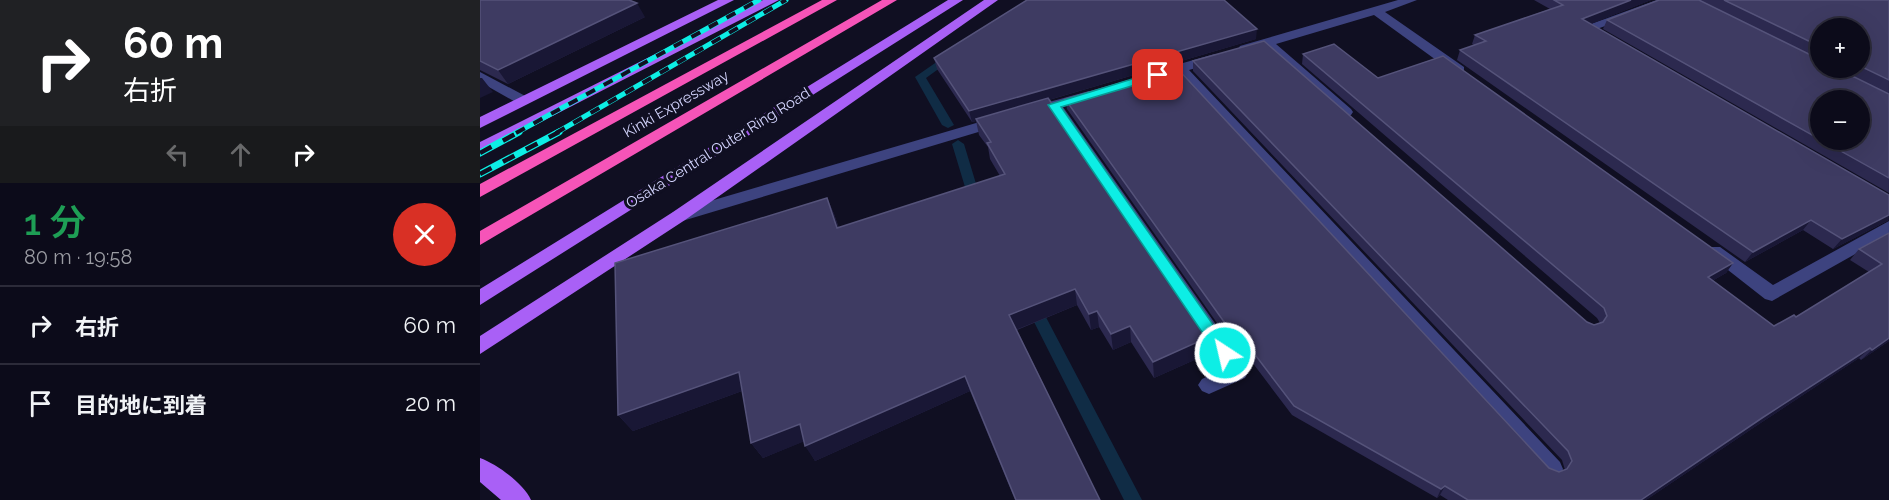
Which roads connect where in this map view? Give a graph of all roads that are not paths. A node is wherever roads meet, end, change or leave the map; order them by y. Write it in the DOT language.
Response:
graph roads {
  1 [pos="728,0"];
  2 [pos="772,0"];
  3 [pos="831,0"];
  4 [pos="891,0"];
  5 [pos="957,0"];
  6 [pos="992,0"];
  7 [pos="1411,0"];
  8 [pos="1669,0"];
  9 [pos="1375,10"];
  10 [pos="1267,43"];
  11 [pos="1617,46"];
  12 [pos="1179,68"];
  13 [pos="480,76"];
  14 [pos="1145,78"];
  15 [pos="1472,80"];
  16 [pos="1099,92"];
  17 [pos="524,101"];
  18 [pos="1054,105"];
  19 [pos="1356,121"];
  20 [pos="480,123"];
  21 [pos="480,148"];
  22 [pos="480,191"];
  23 [pos="679,216"];
  24 [pos="1889,227"];
  25 [pos="480,238"];
  26 [pos="1704,245"];
  27 [pos="480,298"];
  28 [pos="480,346"];
  29 [pos="1209,385"];
  30 [pos="480,468"];
  31 [pos="1552,469"];
  32 [pos="519,500"];
  1 -- 17 [label="main road"];
  2 -- 21 [label="main road"];
  3 -- 22 [label="highway, Kinki Expressway"];
  4 -- 25 [label="highway, Kinki Expressway"];
  5 -- 27 [label="main road, Osaka Central Outer Ring Road"];
  6 -- 23 [label="main road"];
  7 -- 9 [label="street"];
  8 -- 11 [label="street"];
  9 -- 10 [label="street"];
  9 -- 15 [label="street"];
  10 -- 12 [label="street"];
  10 -- 19 [label="street"];
  12 -- 14 [label="street"];
  12 -- 31 [label="street"];
  13 -- 17 [label="street"];
  16 -- 18 [label="street"];
  17 -- 20 [label="main road"];
  18 -- 23 [label="street"];
  18 -- 29 [label="street"];
  23 -- 28 [label="main road"];
  24 -- 26 [label="street"];
  30 -- 32 [label="main road"];
}
